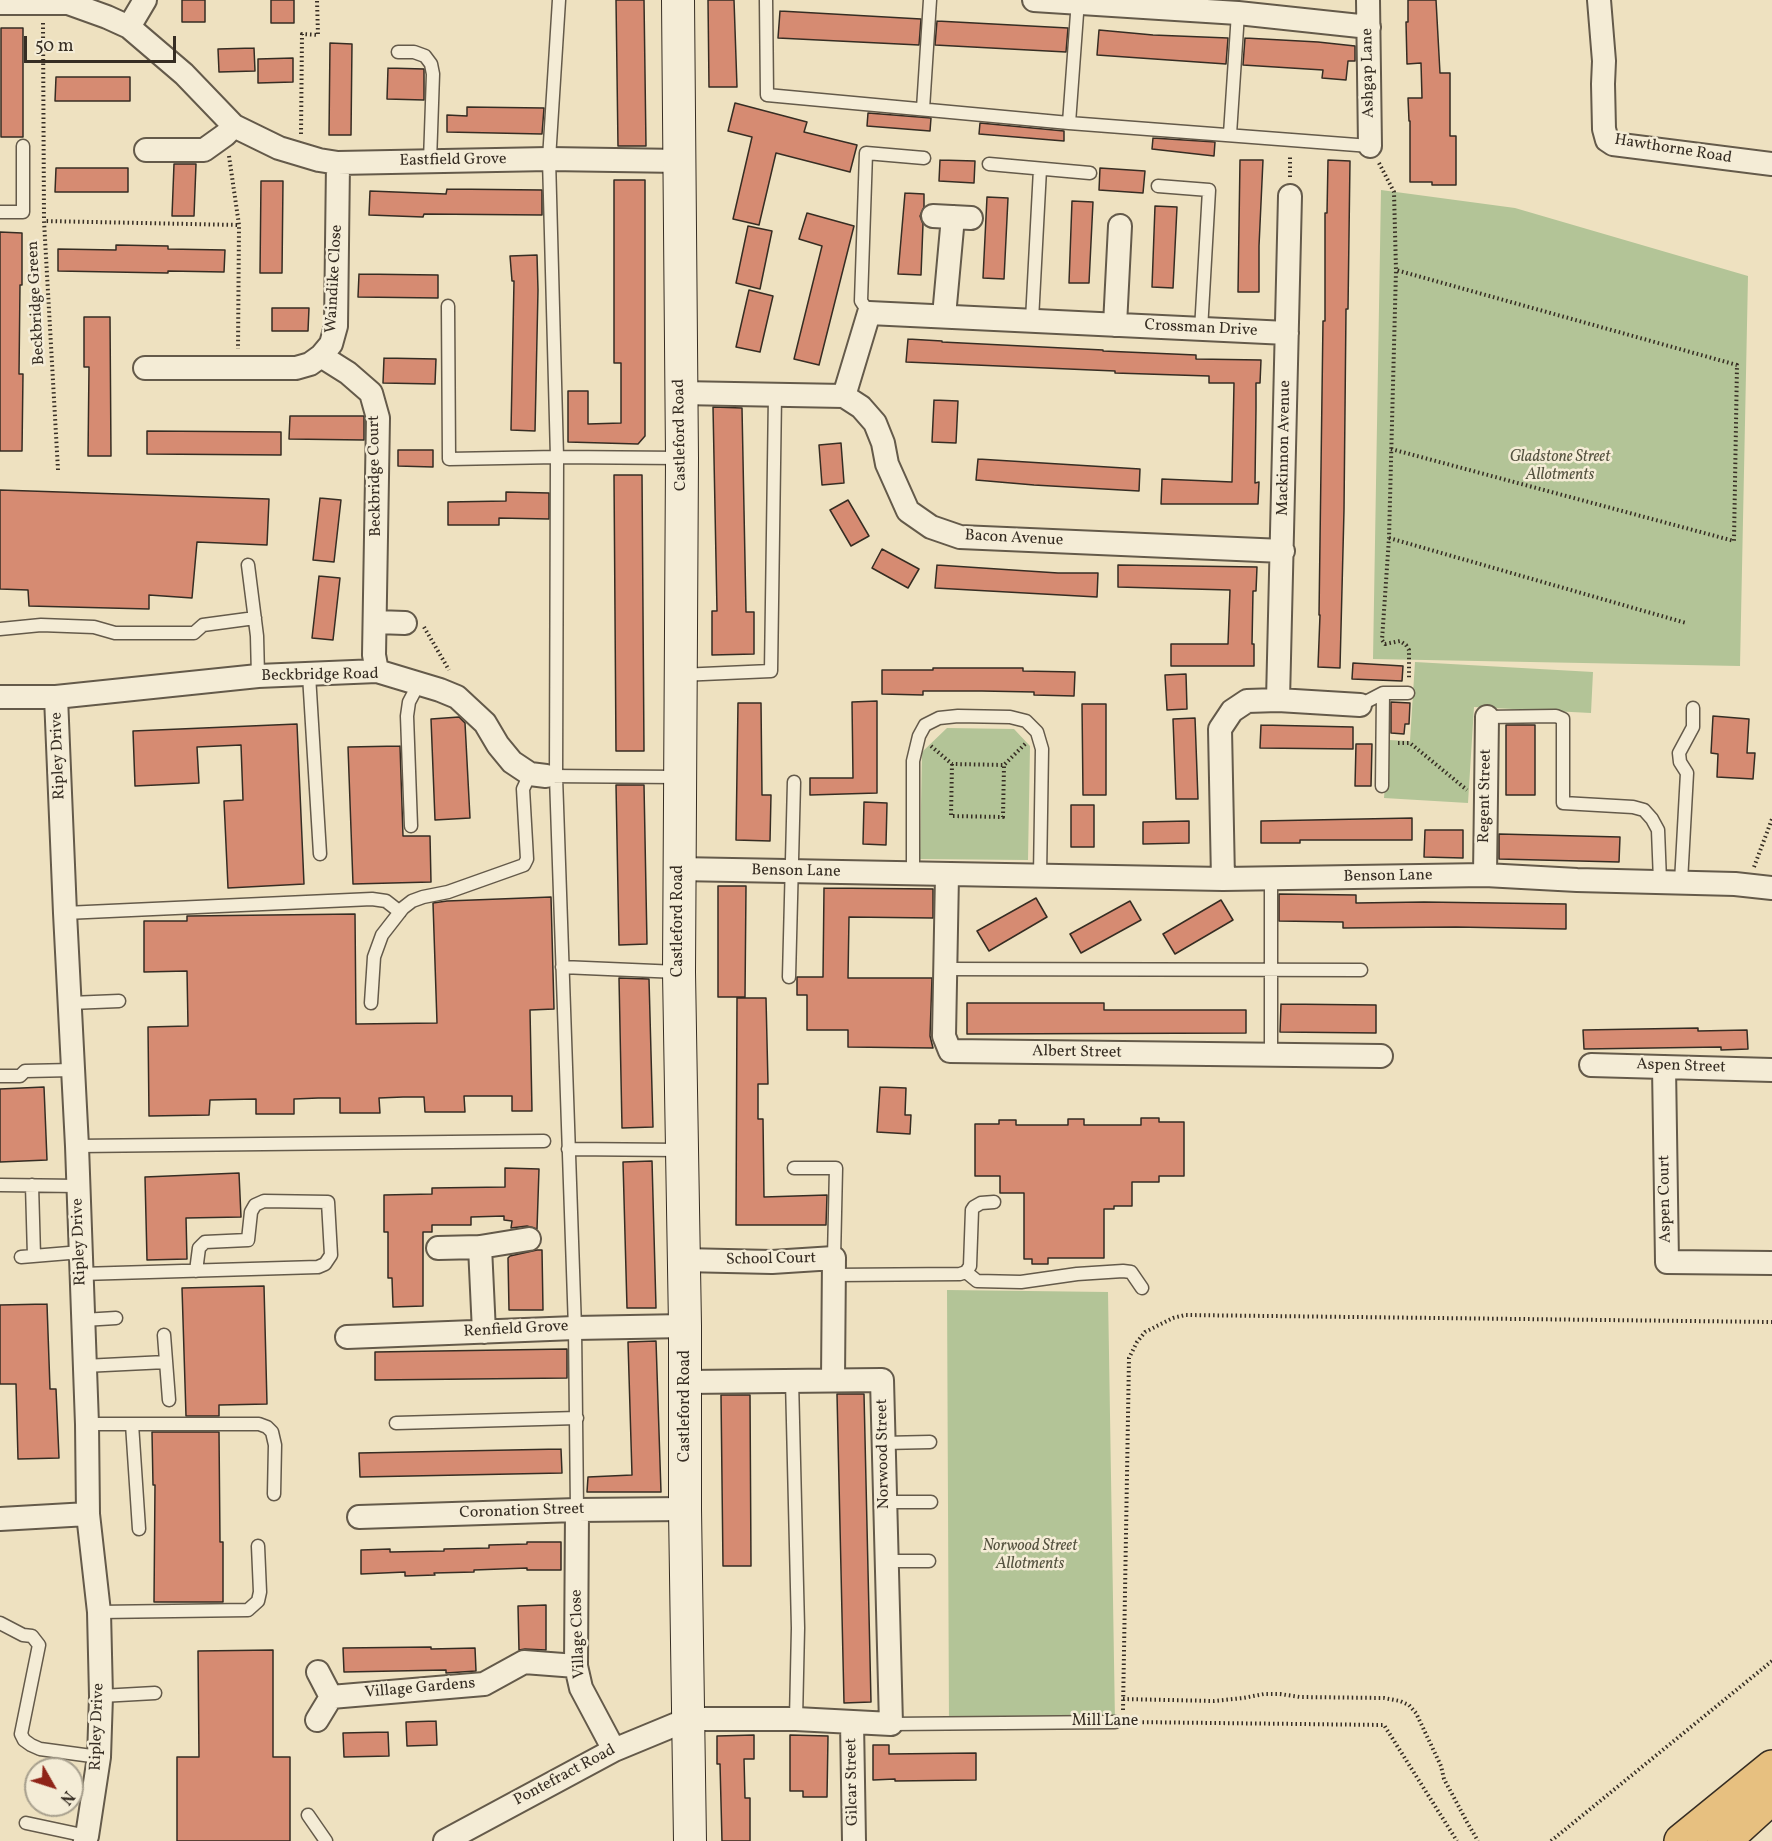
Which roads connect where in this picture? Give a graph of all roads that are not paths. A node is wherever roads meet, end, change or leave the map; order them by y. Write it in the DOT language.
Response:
graph roads {
  1 [pos="145,0"];
  2 [pos="559,0"];
  3 [pos="678,0"];
  4 [pos="766,0"];
  5 [pos="930,0"];
  6 [pos="1034,0"];
  7 [pos="1368,0"];
  8 [pos="1599,0"];
  9 [pos="1078,2"];
  10 [pos="0,3"];
  11 [pos="1238,13"];
  12 [pos="129,27"];
  13 [pos="1369,27"];
  14 [pos="398,52"];
  15 [pos="923,109"];
  16 [pos="1069,123"];
  17 [pos="230,130"];
  18 [pos="1230,134"];
  19 [pos="23,146"];
  20 [pos="1370,146"];
  21 [pos="146,150"];
  22 [pos="924,158"];
  23 [pos="549,159"];
  24 [pos="430,161"];
  25 [pos="680,161"];
  26 [pos="338,163"];
  27 [pos="989,164"];
  28 [pos="1772,164"];
  29 [pos="1040,168"];
  30 [pos="1090,172"];
  31 [pos="1158,186"];
  32 [pos="1290,196"];
  33 [pos="0,212"];
  34 [pos="952,217"];
  35 [pos="1120,226"];
  36 [pos="448,306"];
  37 [pos="868,313"];
  38 [pos="944,316"];
  39 [pos="1032,320"];
  40 [pos="1115,325"];
  41 [pos="1200,330"];
  42 [pos="1287,333"];
  43 [pos="321,356"];
  44 [pos="146,368"];
  45 [pos="680,393"];
  46 [pos="775,395"];
  47 [pos="844,396"];
  48 [pos="557,457"];
  49 [pos="682,458"];
  50 [pos="1282,551"];
  51 [pos="248,565"];
  52 [pos="255,618"];
  53 [pos="376,622"];
  54 [pos="405,623"];
  55 [pos="0,628"];
  56 [pos="377,671"];
  57 [pos="309,675"];
  58 [pos="679,675"];
  59 [pos="258,676"];
  60 [pos="418,685"];
  61 [pos="1383,693"];
  62 [pos="1408,693"];
  63 [pos="56,697"];
  64 [pos="0,698"];
  65 [pos="1278,700"];
  66 [pos="1360,705"];
  67 [pos="1693,708"];
  68 [pos="1487,717"];
  69 [pos="544,776"];
  70 [pos="679,777"];
  71 [pos="794,782"];
  72 [pos="1382,786"];
  73 [pos="411,826"];
  74 [pos="320,854"];
  75 [pos="678,869"];
  76 [pos="792,872"];
  77 [pos="913,874"];
  78 [pos="947,874"];
  79 [pos="1485,875"];
  80 [pos="1040,876"];
  81 [pos="1223,879"];
  82 [pos="1271,879"];
  83 [pos="1670,881"];
  84 [pos="1753,886"];
  85 [pos="400,912"];
  86 [pos="65,914"];
  87 [pos="562,967"];
  88 [pos="945,969"];
  89 [pos="1271,969"];
  90 [pos="1361,970"];
  91 [pos="679,972"];
  92 [pos="789,977"];
  93 [pos="119,1001"];
  94 [pos="70,1003"];
  95 [pos="371,1003"];
  96 [pos="1271,1055"];
  97 [pos="1382,1056"];
  98 [pos="1591,1065"];
  99 [pos="1664,1067"];
  100 [pos="73,1070"];
  101 [pos="1772,1070"];
  102 [pos="0,1076"];
  103 [pos="544,1141"];
  104 [pos="77,1146"];
  105 [pos="568,1149"];
  106 [pos="682,1150"];
  107 [pos="794,1167"];
  108 [pos="0,1185"];
  109 [pos="32,1185"];
  110 [pos="78,1186"];
  111 [pos="994,1202"];
  112 [pos="529,1239"];
  113 [pos="438,1248"];
  114 [pos="480,1248"];
  115 [pos="683,1260"];
  116 [pos="81,1263"];
  117 [pos="1772,1263"];
  118 [pos="834,1267"];
  119 [pos="196,1271"];
  120 [pos="966,1272"];
  121 [pos="1142,1288"];
  122 [pos="116,1318"];
  123 [pos="83,1320"];
  124 [pos="685,1326"];
  125 [pos="575,1328"];
  126 [pos="484,1332"];
  127 [pos="164,1335"];
  128 [pos="347,1337"];
  129 [pos="166,1362"];
  130 [pos="84,1366"];
  131 [pos="792,1380"];
  132 [pos="832,1380"];
  133 [pos="686,1382"];
  134 [pos="169,1400"];
  135 [pos="576,1418"];
  136 [pos="87,1424"];
  137 [pos="132,1424"];
  138 [pos="396,1424"];
  139 [pos="930,1442"];
  140 [pos="883,1443"];
  141 [pos="274,1494"];
  142 [pos="885,1502"];
  143 [pos="931,1502"];
  144 [pos="686,1509"];
  145 [pos="577,1510"];
  146 [pos="88,1514"];
  147 [pos="359,1517"];
  148 [pos="0,1520"];
  149 [pos="139,1529"];
  150 [pos="258,1546"];
  151 [pos="886,1561"];
  152 [pos="929,1561"];
  153 [pos="99,1612"];
  154 [pos="0,1623"];
  155 [pos="576,1666"];
  156 [pos="318,1672"];
  157 [pos="155,1693"];
  158 [pos="101,1696"];
  159 [pos="331,1697"];
  160 [pos="316,1719"];
  161 [pos="689,1719"];
  162 [pos="796,1719"];
  163 [pos="852,1722"];
  164 [pos="1119,1722"];
  165 [pos="891,1724"];
  166 [pos="614,1750"];
  167 [pos="99,1758"];
  168 [pos="1772,1767"];
  169 [pos="1772,1797"];
  170 [pos="308,1815"];
  171 [pos="26,1823"];
  172 [pos="86,1839"];
  173 [pos="326,1841"];
  174 [pos="445,1841"];
  175 [pos="690,1841"];
  176 [pos="854,1841"];
  177 [pos="1681,1841"];
  178 [pos="1724,1841"];
  1 -- 12 [label="street"];
  2 -- 23 [label="lane"];
  3 -- 25 [label="street, Castleford Road"];
  4 -- 15 [label="lane"];
  5 -- 15 [label="lane"];
  6 -- 9 [label="street"];
  7 -- 13 [label="street, Ashgap Lane"];
  8 -- 28 [label="street, Hawthorne Road"];
  9 -- 11 [label="street"];
  9 -- 16 [label="lane"];
  10 -- 12 [label="street, Eastfield Grove"];
  11 -- 13 [label="street"];
  11 -- 18 [label="lane"];
  12 -- 17 [label="street, Eastfield Grove"];
  13 -- 20 [label="street, Ashgap Lane"];
  14 -- 24 [label="lane"];
  15 -- 16 [label="lane"];
  16 -- 18 [label="lane"];
  17 -- 21 [label="street"];
  17 -- 26 [label="street, Eastfield Grove"];
  18 -- 20 [label="lane"];
  19 -- 33 [label="lane"];
  22 -- 37 [label="lane"];
  23 -- 24 [label="street, Eastfield Grove"];
  23 -- 25 [label="street, Eastfield Grove"];
  23 -- 48 [label="lane"];
  24 -- 26 [label="street, Eastfield Grove"];
  25 -- 45 [label="street, Castleford Road"];
  26 -- 43 [label="street, Waindike Close"];
  27 -- 29 [label="lane"];
  29 -- 30 [label="lane"];
  29 -- 39 [label="lane"];
  31 -- 41 [label="lane"];
  32 -- 42 [label="street, Mackinnon Avenue"];
  34 -- 38 [label="street"];
  35 -- 40 [label="street"];
  36 -- 48 [label="lane"];
  37 -- 38 [label="street, Crossman Drive"];
  37 -- 47 [label="street"];
  38 -- 39 [label="street, Crossman Drive"];
  39 -- 40 [label="street, Crossman Drive"];
  40 -- 41 [label="street, Crossman Drive"];
  41 -- 42 [label="street, Crossman Drive"];
  42 -- 50 [label="street, Mackinnon Avenue"];
  43 -- 44 [label="street, Waindike Close"];
  43 -- 53 [label="street, Beckbridge Court"];
  45 -- 46 [label="street"];
  45 -- 49 [label="street, Castleford Road"];
  46 -- 47 [label="street"];
  46 -- 58 [label="lane"];
  47 -- 50 [label="street, Bacon Avenue"];
  48 -- 49 [label="lane"];
  48 -- 69 [label="lane"];
  49 -- 58 [label="street, Castleford Road"];
  50 -- 65 [label="street, Mackinnon Avenue"];
  51 -- 52 [label="lane"];
  52 -- 55 [label="lane"];
  52 -- 59 [label="lane"];
  53 -- 54 [label="street"];
  53 -- 56 [label="street, Beckbridge Court"];
  56 -- 57 [label="street, Beckbridge Road"];
  56 -- 60 [label="street, Beckbridge Road"];
  57 -- 59 [label="street, Beckbridge Road"];
  57 -- 74 [label="lane"];
  58 -- 70 [label="street, Castleford Road"];
  59 -- 63 [label="street, Beckbridge Road"];
  60 -- 69 [label="street, Beckbridge Road"];
  60 -- 73 [label="lane"];
  61 -- 62 [label="lane"];
  61 -- 66 [label="lane"];
  61 -- 72 [label="lane"];
  63 -- 64 [label="street, Ripley Drive"];
  63 -- 86 [label="street, Ripley Drive"];
  65 -- 66 [label="street"];
  65 -- 81 [label="street"];
  67 -- 83 [label="lane"];
  68 -- 79 [label="street, Regent Street"];
  68 -- 83 [label="lane"];
  69 -- 70 [label="lane"];
  69 -- 85 [label="lane"];
  69 -- 87 [label="lane"];
  70 -- 75 [label="street, Castleford Road"];
  71 -- 76 [label="lane"];
  75 -- 76 [label="street, Benson Lane"];
  75 -- 91 [label="street, Castleford Road"];
  76 -- 77 [label="street, Benson Lane"];
  76 -- 92 [label="lane"];
  77 -- 78 [label="street, Benson Lane"];
  77 -- 80 [label="lane"];
  78 -- 80 [label="street, Benson Lane"];
  78 -- 88 [label="street, Albert Street"];
  79 -- 82 [label="street, Benson Lane"];
  79 -- 83 [label="street, Benson Lane"];
  80 -- 81 [label="street, Benson Lane"];
  81 -- 82 [label="street, Benson Lane"];
  82 -- 89 [label="lane"];
  83 -- 84 [label="street, Benson Lane"];
  85 -- 86 [label="lane"];
  85 -- 95 [label="lane"];
  86 -- 94 [label="street, Ripley Drive"];
  87 -- 91 [label="lane"];
  87 -- 105 [label="lane"];
  88 -- 89 [label="lane"];
  88 -- 96 [label="street, Albert Street"];
  89 -- 90 [label="lane"];
  89 -- 96 [label="lane"];
  91 -- 106 [label="street, Castleford Road"];
  93 -- 94 [label="lane"];
  94 -- 100 [label="street, Ripley Drive"];
  96 -- 97 [label="street, Albert Street"];
  98 -- 99 [label="street, Aspen Street"];
  99 -- 101 [label="street, Aspen Street"];
  99 -- 117 [label="street, Aspen Court"];
  100 -- 102 [label="lane"];
  100 -- 104 [label="street, Ripley Drive"];
  103 -- 104 [label="lane"];
  104 -- 110 [label="street, Ripley Drive"];
  105 -- 106 [label="lane"];
  105 -- 125 [label="lane"];
  106 -- 115 [label="street, Castleford Road"];
  107 -- 118 [label="lane, School Court"];
  108 -- 109 [label="lane"];
  109 -- 110 [label="lane"];
  109 -- 116 [label="lane"];
  110 -- 116 [label="street, Ripley Drive"];
  111 -- 120 [label="lane"];
  112 -- 114 [label="street"];
  113 -- 114 [label="street"];
  114 -- 126 [label="street"];
  115 -- 118 [label="street, School Court"];
  115 -- 124 [label="street, Castleford Road"];
  116 -- 119 [label="lane"];
  116 -- 123 [label="street, Ripley Drive"];
  118 -- 120 [label="lane"];
  118 -- 132 [label="street"];
  119 -- 119 [label="lane"];
  120 -- 121 [label="lane"];
  122 -- 123 [label="lane"];
  123 -- 130 [label="street, Ripley Drive"];
  124 -- 125 [label="street, Renfield Grove"];
  124 -- 133 [label="street, Castleford Road"];
  125 -- 126 [label="street, Renfield Grove"];
  125 -- 135 [label="lane"];
  126 -- 128 [label="street, Renfield Grove"];
  127 -- 129 [label="lane"];
  129 -- 130 [label="lane"];
  129 -- 134 [label="lane"];
  130 -- 136 [label="street, Ripley Drive"];
  131 -- 132 [label="street, Norwood Street"];
  131 -- 133 [label="street, Norwood Street"];
  131 -- 162 [label="lane"];
  132 -- 140 [label="street, Norwood Street"];
  133 -- 144 [label="street, Castleford Road"];
  135 -- 138 [label="lane"];
  135 -- 145 [label="lane"];
  136 -- 137 [label="lane"];
  136 -- 146 [label="street, Ripley Drive"];
  137 -- 141 [label="lane"];
  137 -- 149 [label="lane"];
  139 -- 140 [label="lane"];
  140 -- 142 [label="street, Norwood Street"];
  142 -- 143 [label="lane"];
  142 -- 151 [label="street, Norwood Street"];
  144 -- 145 [label="street, Coronation Street"];
  144 -- 161 [label="street, Castleford Road"];
  145 -- 147 [label="street, Coronation Street"];
  145 -- 155 [label="street, Village Close"];
  146 -- 148 [label="street"];
  146 -- 153 [label="street, Ripley Drive"];
  150 -- 153 [label="lane"];
  151 -- 152 [label="lane"];
  151 -- 165 [label="street, Norwood Street"];
  153 -- 158 [label="street, Ripley Drive"];
  154 -- 167 [label="lane"];
  155 -- 159 [label="street, Village Gardens"];
  155 -- 166 [label="street, Village Close"];
  156 -- 159 [label="street"];
  157 -- 158 [label="lane"];
  158 -- 167 [label="street, Ripley Drive"];
  159 -- 160 [label="street"];
  161 -- 162 [label="street, Mill Lane"];
  161 -- 166 [label="street, Pontefract Road"];
  161 -- 175 [label="street, Castleford Road"];
  162 -- 163 [label="street, Mill Lane"];
  163 -- 165 [label="street, Mill Lane"];
  163 -- 176 [label="street, Gilcar Street"];
  164 -- 165 [label="lane, Mill Lane"];
  166 -- 174 [label="street, Pontefract Road"];
  167 -- 172 [label="street, Ripley Drive"];
  168 -- 177 [label="highway"];
  169 -- 178 [label="highway"];
  170 -- 173 [label="lane"];
  171 -- 172 [label="lane"];
}
